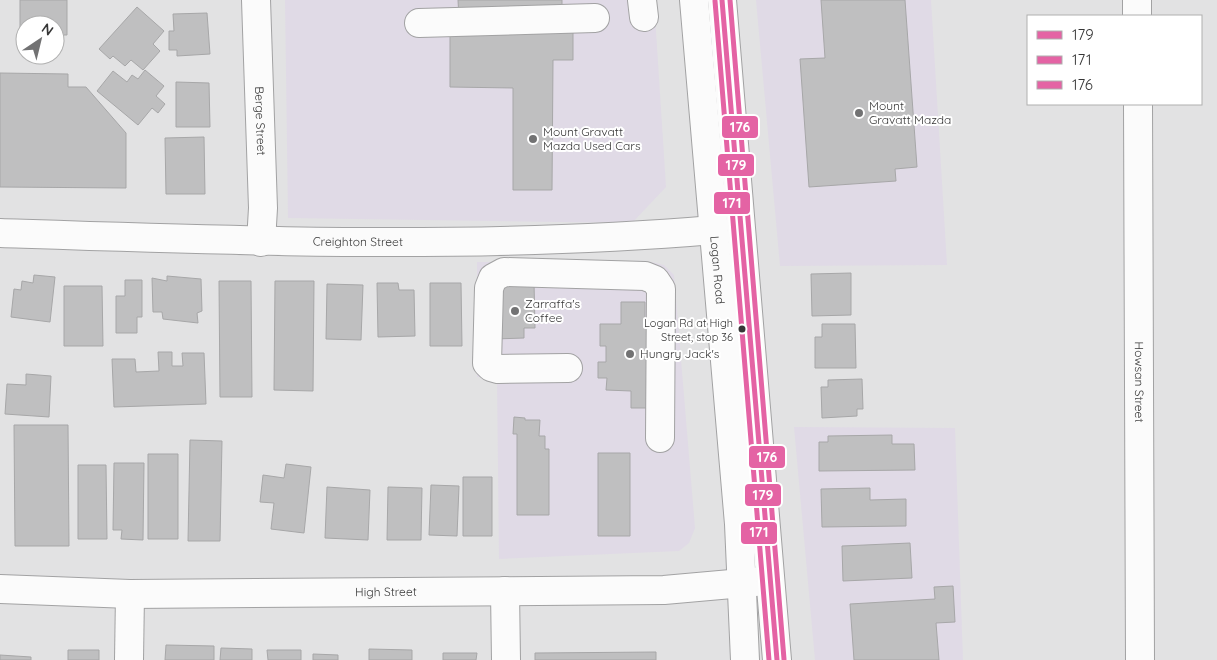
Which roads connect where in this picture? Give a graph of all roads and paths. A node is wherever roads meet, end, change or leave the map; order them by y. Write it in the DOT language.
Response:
graph roads {
  1 [pos="256,0"];
  2 [pos="694,0"];
  3 [pos="722,0"];
  4 [pos="1137,0"];
  5 [pos="1137,15"];
  6 [pos="595,18"];
  7 [pos="419,23"];
  8 [pos="1138,105"];
  9 [pos="713,230"];
  10 [pos="0,233"];
  11 [pos="261,242"];
  12 [pos="568,368"];
  13 [pos="660,438"];
  14 [pos="771,580"];
  15 [pos="743,582"];
  16 [pos="0,589"];
  17 [pos="505,591"];
  18 [pos="130,594"];
  19 [pos="129,660"];
  20 [pos="506,660"];
  21 [pos="745,660"];
  22 [pos="777,660"];
  23 [pos="1140,660"];
  1 -- 11 [label="street, Berge Street"];
  2 -- 9 [label="street, Logan Road"];
  3 -- 14 [label="street"];
  4 -- 5 [label="street"];
  6 -- 7 [label="street"];
  8 -- 23 [label="street, Howsan Street"];
  9 -- 11 [label="street, Creighton Street"];
  9 -- 15 [label="street, Logan Road"];
  10 -- 11 [label="street, Creighton Street"];
  12 -- 13 [label="street"];
  14 -- 15 [label="street, High Street"];
  14 -- 22 [label="street"];
  15 -- 17 [label="street, High Street"];
  15 -- 21 [label="street, Logan Road"];
  16 -- 18 [label="street, High Street"];
  17 -- 18 [label="street, High Street"];
  17 -- 20 [label="street"];
  18 -- 19 [label="street"];
}
